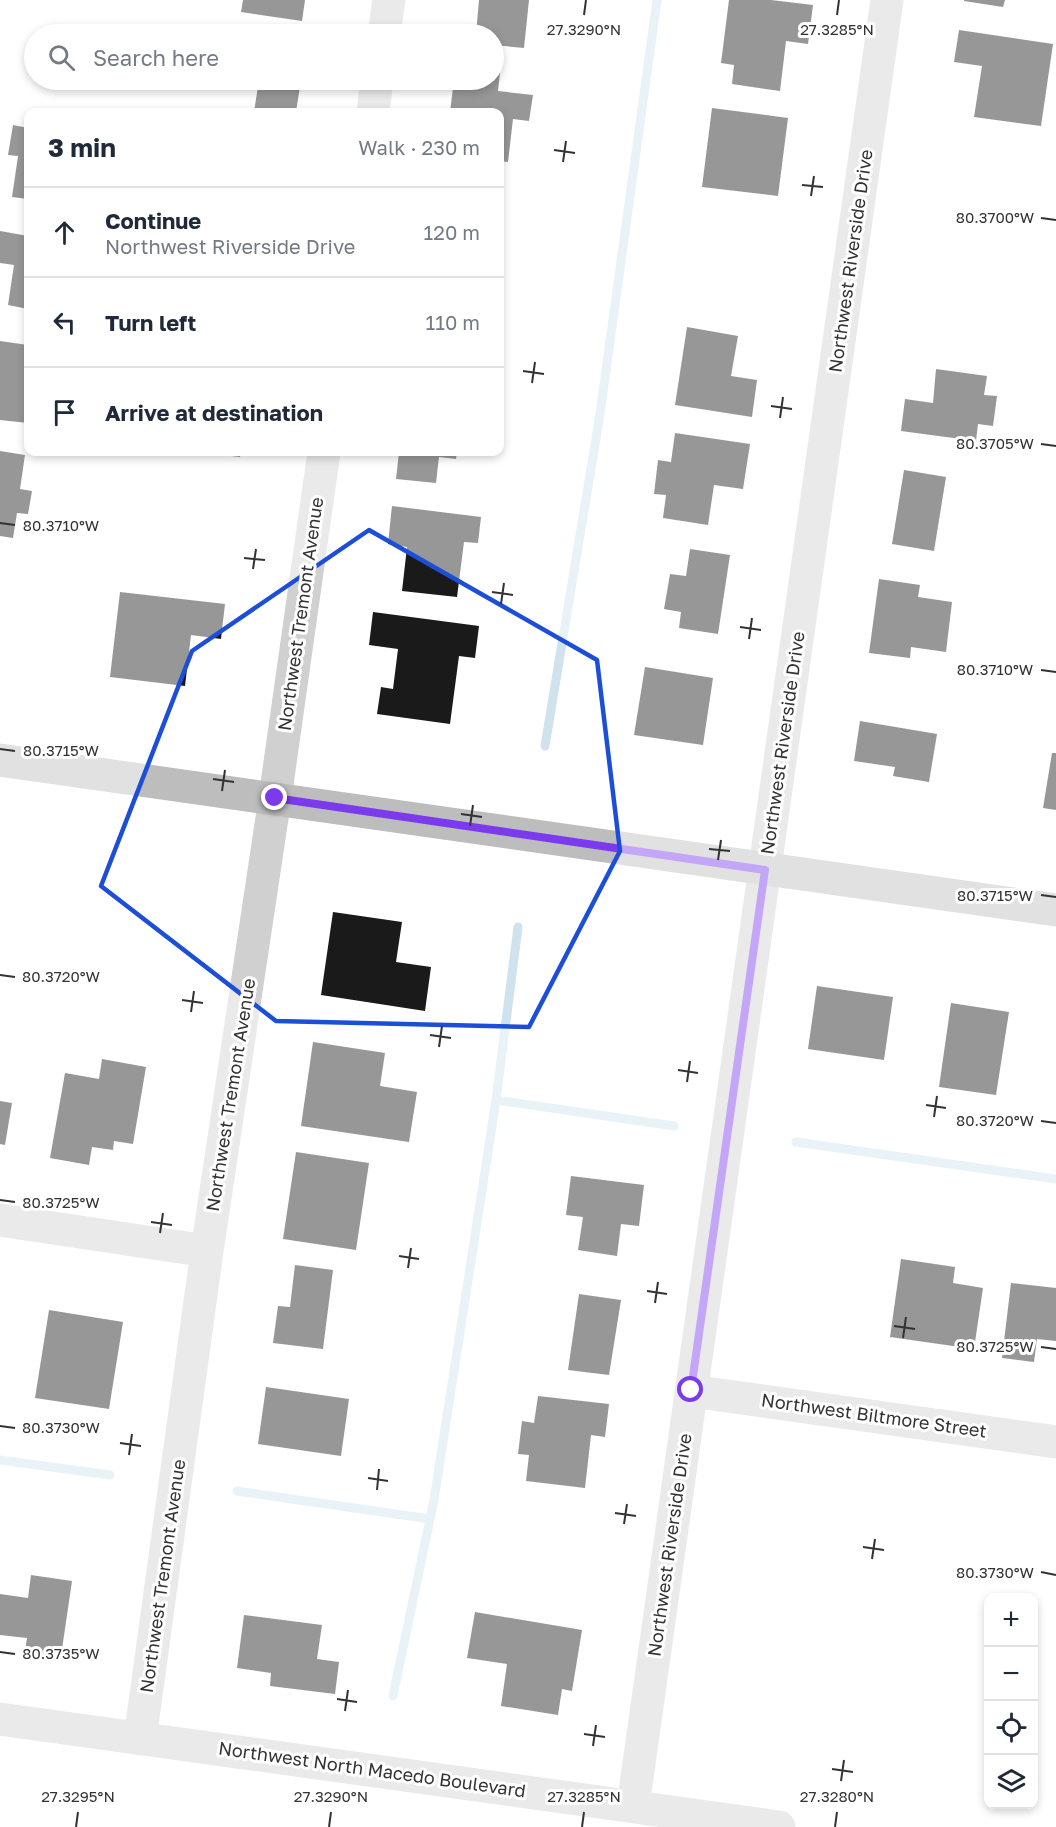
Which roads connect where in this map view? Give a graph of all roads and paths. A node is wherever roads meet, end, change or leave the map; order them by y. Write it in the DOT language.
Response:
graph roads {
  1 [pos="388,0"];
  2 [pos="887,0"];
  3 [pos="385,24"];
  4 [pos="376,90"];
  5 [pos="374,108"];
  6 [pos="323,456"];
  7 [pos="0,760"];
  8 [pos="275,798"];
  9 [pos="765,870"];
  10 [pos="1056,910"];
  11 [pos="0,1220"];
  12 [pos="207,1251"];
  13 [pos="691,1390"];
  14 [pos="1056,1442"];
  15 [pos="0,1719"];
  16 [pos="140,1739"];
  17 [pos="633,1806"];
  18 [pos="779,1827"];
  1 -- 3 [label="street"];
  2 -- 9 [label="street, Northwest Riverside Drive"];
  4 -- 5 [label="street"];
  6 -- 8 [label="street, Northwest Tremont Avenue"];
  7 -- 8 [label="main road"];
  8 -- 9 [label="main road"];
  8 -- 12 [label="street, Northwest Tremont Avenue"];
  9 -- 10 [label="main road"];
  9 -- 13 [label="street, Northwest Riverside Drive"];
  11 -- 12 [label="street"];
  12 -- 16 [label="street, Northwest Tremont Avenue"];
  13 -- 14 [label="street, Northwest Biltmore Street"];
  13 -- 17 [label="street, Northwest Riverside Drive"];
  15 -- 16 [label="street, Northwest North Macedo Boulevard"];
  16 -- 17 [label="street, Northwest North Macedo Boulevard"];
  17 -- 18 [label="street, Northwest North Macedo Boulevard"];
}
